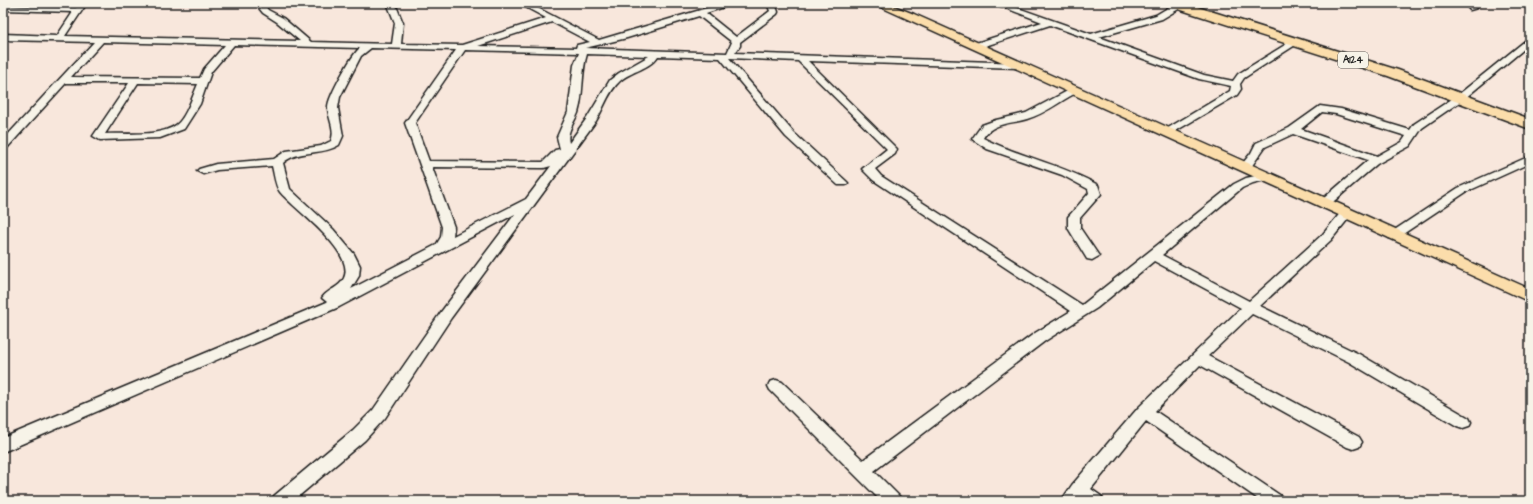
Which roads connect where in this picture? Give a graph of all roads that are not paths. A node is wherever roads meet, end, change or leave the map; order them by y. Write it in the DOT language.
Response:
graph roads {
  1 [pos="259,3"];
  2 [pos="391,3"];
  3 [pos="522,3"];
  4 [pos="732,3"];
  5 [pos="771,3"];
  6 [pos="877,3"];
  7 [pos="997,3"];
  8 [pos="1524,3"];
  9 [pos="1176,4"];
  10 [pos="80,7"];
  11 [pos="1530,7"];
  12 [pos="3,8"];
  13 [pos="701,13"];
  14 [pos="552,19"];
  15 [pos="1050,22"];
  16 [pos="3,37"];
  17 [pos="1090,37"];
  18 [pos="59,39"];
  19 [pos="100,40"];
  20 [pos="1530,40"];
  21 [pos="736,41"];
  22 [pos="597,42"];
  23 [pos="1296,42"];
  24 [pos="231,43"];
  25 [pos="310,44"];
  26 [pos="370,46"];
  27 [pos="976,46"];
  28 [pos="395,47"];
  29 [pos="462,48"];
  30 [pos="556,50"];
  31 [pos="584,51"];
  32 [pos="656,53"];
  33 [pos="727,55"];
  34 [pos="799,57"];
  35 [pos="1018,65"];
  36 [pos="64,80"];
  37 [pos="135,81"];
  38 [pos="203,81"];
  39 [pos="1235,84"];
  40 [pos="1073,91"];
  41 [pos="1461,97"];
  42 [pos="1530,124"];
  43 [pos="1293,130"];
  44 [pos="1167,133"];
  45 [pos="1412,134"];
  46 [pos="3,146"];
  47 [pos="565,149"];
  48 [pos="1530,159"];
  49 [pos="1378,160"];
  50 [pos="277,162"];
  51 [pos="425,164"];
  52 [pos="1245,168"];
  53 [pos="203,170"];
  54 [pos="1265,177"];
  55 [pos="842,183"];
  56 [pos="532,200"];
  57 [pos="1323,204"];
  58 [pos="1346,214"];
  59 [pos="1393,235"];
  60 [pos="442,247"];
  61 [pos="1092,256"];
  62 [pos="1154,256"];
  63 [pos="1530,296"];
  64 [pos="1250,307"];
  65 [pos="1081,311"];
  66 [pos="259,336"];
  67 [pos="1198,357"];
  68 [pos="776,386"];
  69 [pos="1144,412"];
  70 [pos="1463,422"];
  71 [pos="1353,442"];
  72 [pos="3,445"];
  73 [pos="862,470"];
  74 [pos="1074,496"];
  75 [pos="280,501"];
  76 [pos="893,501"];
  77 [pos="1095,501"];
  78 [pos="1275,501"];
  1 -- 25 [label="street"];
  2 -- 28 [label="street"];
  3 -- 14 [label="street"];
  4 -- 13 [label="street"];
  5 -- 21 [label="street"];
  6 -- 27 [label="main road"];
  7 -- 15 [label="street"];
  8 -- 11 [label="street"];
  9 -- 17 [label="street"];
  9 -- 23 [label="highway, A124"];
  10 -- 12 [label="street"];
  10 -- 18 [label="street"];
  13 -- 21 [label="street"];
  13 -- 22 [label="street"];
  14 -- 22 [label="street"];
  14 -- 29 [label="street"];
  15 -- 17 [label="street"];
  15 -- 27 [label="street"];
  16 -- 18 [label="street"];
  17 -- 39 [label="street"];
  18 -- 19 [label="street"];
  19 -- 24 [label="street"];
  19 -- 36 [label="street"];
  20 -- 41 [label="street"];
  21 -- 33 [label="street"];
  22 -- 30 [label="street"];
  23 -- 39 [label="street"];
  23 -- 41 [label="highway, A124"];
  24 -- 25 [label="street"];
  24 -- 38 [label="street"];
  25 -- 26 [label="street"];
  26 -- 28 [label="street"];
  26 -- 50 [label="street"];
  27 -- 35 [label="main road"];
  28 -- 29 [label="street"];
  29 -- 30 [label="street"];
  29 -- 51 [label="street"];
  30 -- 31 [label="street"];
  31 -- 32 [label="street"];
  31 -- 47 [label="street"];
  32 -- 33 [label="street"];
  32 -- 47 [label="street"];
  33 -- 34 [label="street"];
  33 -- 55 [label="street"];
  34 -- 35 [label="street"];
  34 -- 65 [label="street"];
  35 -- 40 [label="main road"];
  36 -- 37 [label="street"];
  36 -- 46 [label="street"];
  37 -- 38 [label="street"];
  37 -- 38 [label="street"];
  39 -- 44 [label="street"];
  40 -- 44 [label="main road"];
  40 -- 61 [label="street"];
  41 -- 42 [label="highway, A124"];
  41 -- 45 [label="street"];
  43 -- 45 [label="street"];
  43 -- 49 [label="street"];
  43 -- 52 [label="street"];
  44 -- 52 [label="main road"];
  45 -- 49 [label="street"];
  47 -- 51 [label="street"];
  47 -- 56 [label="street"];
  48 -- 59 [label="street"];
  49 -- 57 [label="street"];
  50 -- 53 [label="street"];
  50 -- 66 [label="street"];
  51 -- 60 [label="street"];
  52 -- 54 [label="main road"];
  54 -- 57 [label="main road"];
  54 -- 62 [label="street"];
  56 -- 60 [label="street"];
  56 -- 75 [label="street"];
  57 -- 58 [label="main road"];
  58 -- 59 [label="main road"];
  58 -- 64 [label="street"];
  59 -- 63 [label="main road"];
  60 -- 66 [label="street"];
  62 -- 64 [label="street"];
  62 -- 65 [label="street"];
  64 -- 67 [label="street"];
  64 -- 70 [label="street"];
  65 -- 73 [label="street"];
  66 -- 72 [label="street"];
  67 -- 69 [label="street"];
  67 -- 71 [label="street"];
  68 -- 73 [label="street"];
  69 -- 74 [label="street"];
  69 -- 78 [label="street"];
  73 -- 76 [label="street"];
  74 -- 77 [label="street"];
}
